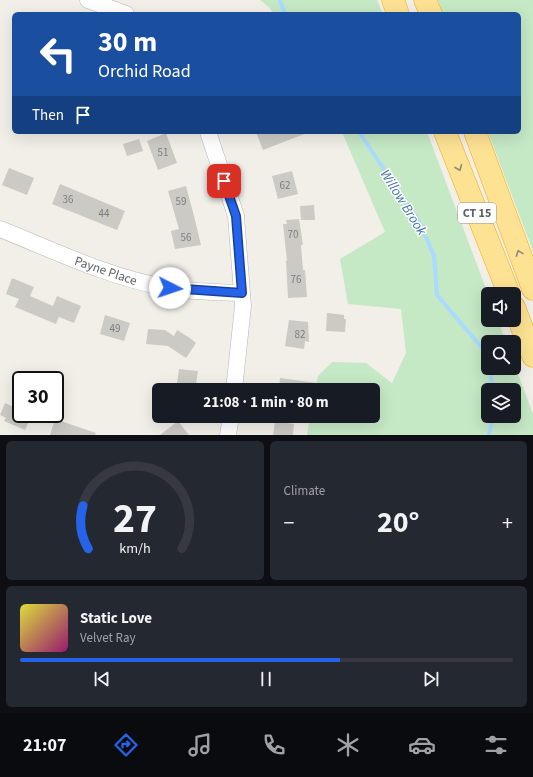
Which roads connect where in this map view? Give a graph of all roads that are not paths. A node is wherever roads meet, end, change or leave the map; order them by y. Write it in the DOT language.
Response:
graph roads {
  1 [pos="88,0"];
  2 [pos="393,0"];
  3 [pos="425,0"];
  4 [pos="121,12"];
  5 [pos="397,12"];
  6 [pos="430,12"];
  7 [pos="209,134"];
  8 [pos="446,134"];
  9 [pos="476,134"];
  10 [pos="0,229"];
  11 [pos="506,287"];
  12 [pos="533,289"];
  13 [pos="242,293"];
  14 [pos="521,325"];
  15 [pos="533,356"];
  16 [pos="235,383"];
  17 [pos="230,423"];
  18 [pos="228,435"];
  1 -- 4 [label="street"];
  2 -- 5 [label="highway"];
  3 -- 6 [label="highway"];
  7 -- 13 [label="street"];
  8 -- 11 [label="highway, CT 15, one-way"];
  12 -- 9 [label="highway, CT 15, one-way"];
  10 -- 13 [label="street, Payne Place"];
  13 -- 16 [label="street"];
  14 -- 15 [label="highway"];
  17 -- 18 [label="street"];
}
